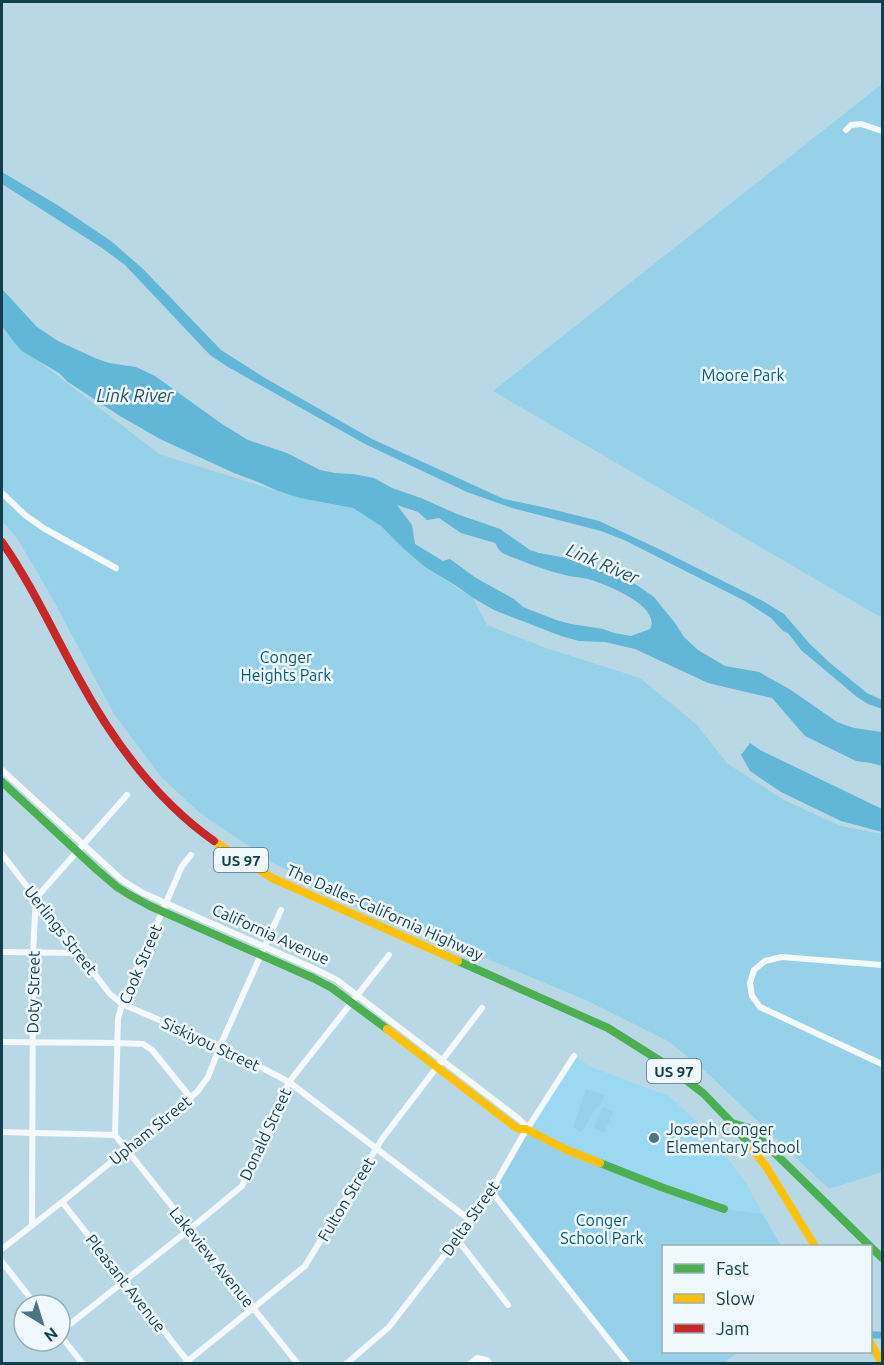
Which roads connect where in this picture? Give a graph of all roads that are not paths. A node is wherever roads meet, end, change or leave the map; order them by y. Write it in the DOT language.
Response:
graph roads {
  1 [pos="846,130"];
  2 [pos="882,131"];
  3 [pos="2,493"];
  4 [pos="2,542"];
  5 [pos="116,568"];
  6 [pos="2,770"];
  7 [pos="2,782"];
  8 [pos="127,795"];
  9 [pos="80,848"];
  10 [pos="2,854"];
  11 [pos="191,855"];
  12 [pos="36,898"];
  13 [pos="164,907"];
  14 [pos="281,910"];
  15 [pos="263,951"];
  16 [pos="2,952"];
  17 [pos="33,952"];
  18 [pos="78,953"];
  19 [pos="389,955"];
  20 [pos="882,965"];
  21 [pos="355,998"];
  22 [pos="122,1004"];
  23 [pos="482,1008"];
  24 [pos="2,1042"];
  25 [pos="32,1043"];
  26 [pos="118,1043"];
  27 [pos="220,1046"];
  28 [pos="574,1056"];
  29 [pos="440,1064"];
  30 [pos="882,1064"];
  31 [pos="289,1082"];
  32 [pos="191,1098"];
  33 [pos="732,1123"];
  34 [pos="526,1129"];
  35 [pos="2,1132"];
  36 [pos="33,1132"];
  37 [pos="115,1135"];
  38 [pos="376,1148"];
  39 [pos="126,1150"];
  40 [pos="491,1191"];
  41 [pos="62,1202"];
  42 [pos="724,1209"];
  43 [pos="470,1220"];
  44 [pos="32,1224"];
  45 [pos="190,1229"];
  46 [pos="457,1239"];
  47 [pos="814,1245"];
  48 [pos="869,1245"];
  49 [pos="2,1249"];
  50 [pos="2,1262"];
  51 [pos="124,1280"];
  52 [pos="27,1293"];
  53 [pos="508,1305"];
  54 [pos="253,1307"];
  55 [pos="72,1324"];
  56 [pos="872,1346"];
  57 [pos="72,1350"];
  58 [pos="488,1362"];
  59 [pos="187,1363"];
  60 [pos="882,1363"];
  61 [pos="83,1364"];
  62 [pos="298,1364"];
  63 [pos="346,1364"];
  64 [pos="470,1364"];
  65 [pos="628,1364"];
  1 -- 2 [label="street"];
  3 -- 5 [label="street"];
  4 -- 33 [label="main road, The Dalles-California Highway / US 97"];
  6 -- 9 [label="street, California Avenue"];
  7 -- 9 [label="main road, California Avenue"];
  8 -- 9 [label="street"];
  9 -- 12 [label="street"];
  9 -- 13 [label="main road, California Avenue"];
  10 -- 12 [label="street, Uerlings Street"];
  11 -- 13 [label="street, Cook Street"];
  12 -- 17 [label="street, Doty Street"];
  12 -- 18 [label="street, Uerlings Street"];
  13 -- 15 [label="main road, California Avenue"];
  13 -- 22 [label="street, Cook Street"];
  14 -- 15 [label="street, Upham Street"];
  15 -- 21 [label="main road, California Avenue"];
  15 -- 27 [label="street, Upham Street"];
  16 -- 17 [label="street"];
  17 -- 18 [label="street"];
  17 -- 25 [label="street, Doty Street"];
  18 -- 22 [label="street, Uerlings Street"];
  19 -- 21 [label="street, Donald Street"];
  20 -- 30 [label="street"];
  21 -- 29 [label="main road, California Avenue"];
  21 -- 31 [label="street, Donald Street"];
  22 -- 26 [label="street, Cook Street"];
  22 -- 27 [label="street, Siskiyou Street"];
  23 -- 29 [label="street, Fulton Street"];
  24 -- 25 [label="street"];
  25 -- 26 [label="street"];
  25 -- 36 [label="street, Doty Street"];
  26 -- 32 [label="street"];
  26 -- 37 [label="street, Cook Street"];
  27 -- 31 [label="street, Siskiyou Street"];
  27 -- 32 [label="street, Upham Street"];
  28 -- 34 [label="street, Delta Street"];
  29 -- 34 [label="main road, California Avenue"];
  29 -- 38 [label="street, Fulton Street"];
  31 -- 38 [label="street, Siskiyou Street"];
  31 -- 45 [label="street, Donald Street"];
  32 -- 39 [label="street, Upham Street"];
  33 -- 47 [label="main road, The Dalles-California Highway / US 97"];
  33 -- 48 [label="main road"];
  34 -- 40 [label="street, Delta Street"];
  34 -- 42 [label="main road, California Avenue"];
  35 -- 36 [label="street"];
  36 -- 37 [label="street"];
  36 -- 44 [label="street, Doty Street"];
  37 -- 39 [label="street"];
  38 -- 43 [label="street, Siskiyou Street"];
  38 -- 54 [label="street, Fulton Street"];
  39 -- 41 [label="street, Upham Street"];
  39 -- 45 [label="street, Lakeview Avenue"];
  40 -- 43 [label="street, Delta Street"];
  40 -- 65 [label="street"];
  41 -- 44 [label="street, Upham Street"];
  41 -- 51 [label="street, Pleasant Avenue"];
  43 -- 46 [label="street, Delta Street"];
  44 -- 49 [label="street, Upham Street"];
  45 -- 51 [label="street, Donald Street"];
  45 -- 54 [label="street, Lakeview Avenue"];
  46 -- 53 [label="street"];
  46 -- 63 [label="street, Delta Street"];
  50 -- 52 [label="street"];
  51 -- 55 [label="street, Donald Street"];
  51 -- 59 [label="street, Pleasant Avenue"];
  54 -- 59 [label="street, Fulton Street"];
  54 -- 62 [label="street, Lakeview Avenue"];
  56 -- 60 [label="main road"];
  57 -- 61 [label="street"];
  58 -- 64 [label="street"];
}
